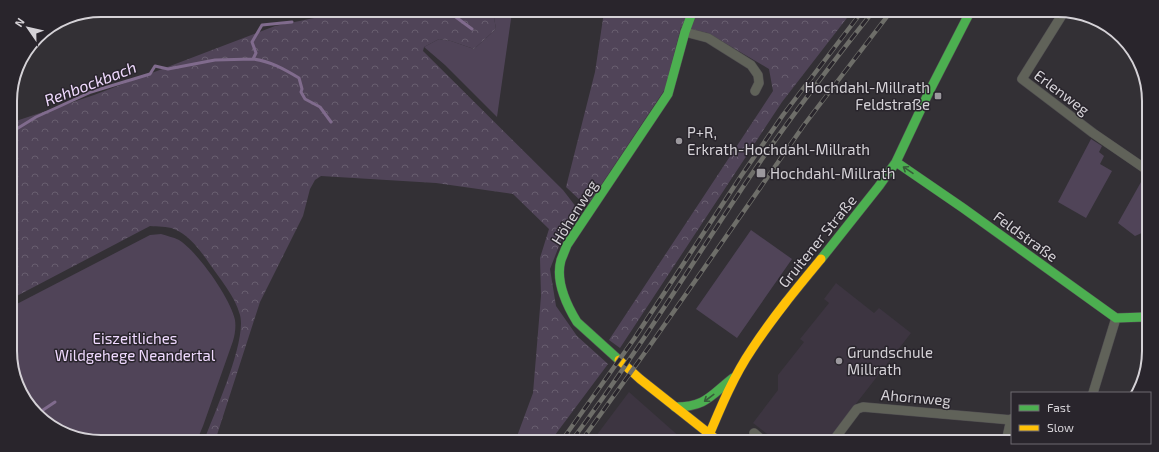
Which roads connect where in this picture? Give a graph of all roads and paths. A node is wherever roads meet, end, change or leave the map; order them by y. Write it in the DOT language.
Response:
graph roads {
  1 [pos="691,17"];
  2 [pos="967,17"];
  3 [pos="1061,17"];
  4 [pos="685,32"];
  5 [pos="755,91"];
  6 [pos="896,162"];
  7 [pos="1142,167"];
  8 [pos="1142,317"];
  9 [pos="1116,318"];
  10 [pos="736,376"];
  11 [pos="1093,392"];
  12 [pos="675,407"];
  13 [pos="1011,420"];
  14 [pos="1011,424"];
  15 [pos="754,433"];
  16 [pos="708,435"];
  17 [pos="712,435"];
  18 [pos="756,435"];
  19 [pos="838,435"];
  20 [pos="1008,435"];
  1 -- 4 [label="main road, Höhenweg"];
  2 -- 6 [label="main road, Gruitener Straße"];
  3 -- 7 [label="street, Erlenweg"];
  4 -- 5 [label="street"];
  4 -- 12 [label="main road, Höhenweg"];
  9 -- 6 [label="main road, Feldstraße, one-way"];
  6 -- 10 [label="main road, Gruitener Straße"];
  8 -- 9 [label="main road"];
  9 -- 11 [label="street"];
  10 -- 12 [label="main road, one-way"];
  10 -- 17 [label="main road, Gruitener Straße"];
  12 -- 16 [label="main road, Höhenweg"];
  13 -- 19 [label="street, Ahornweg"];
  14 -- 20 [label="street"];
  15 -- 18 [label="street"];
}
